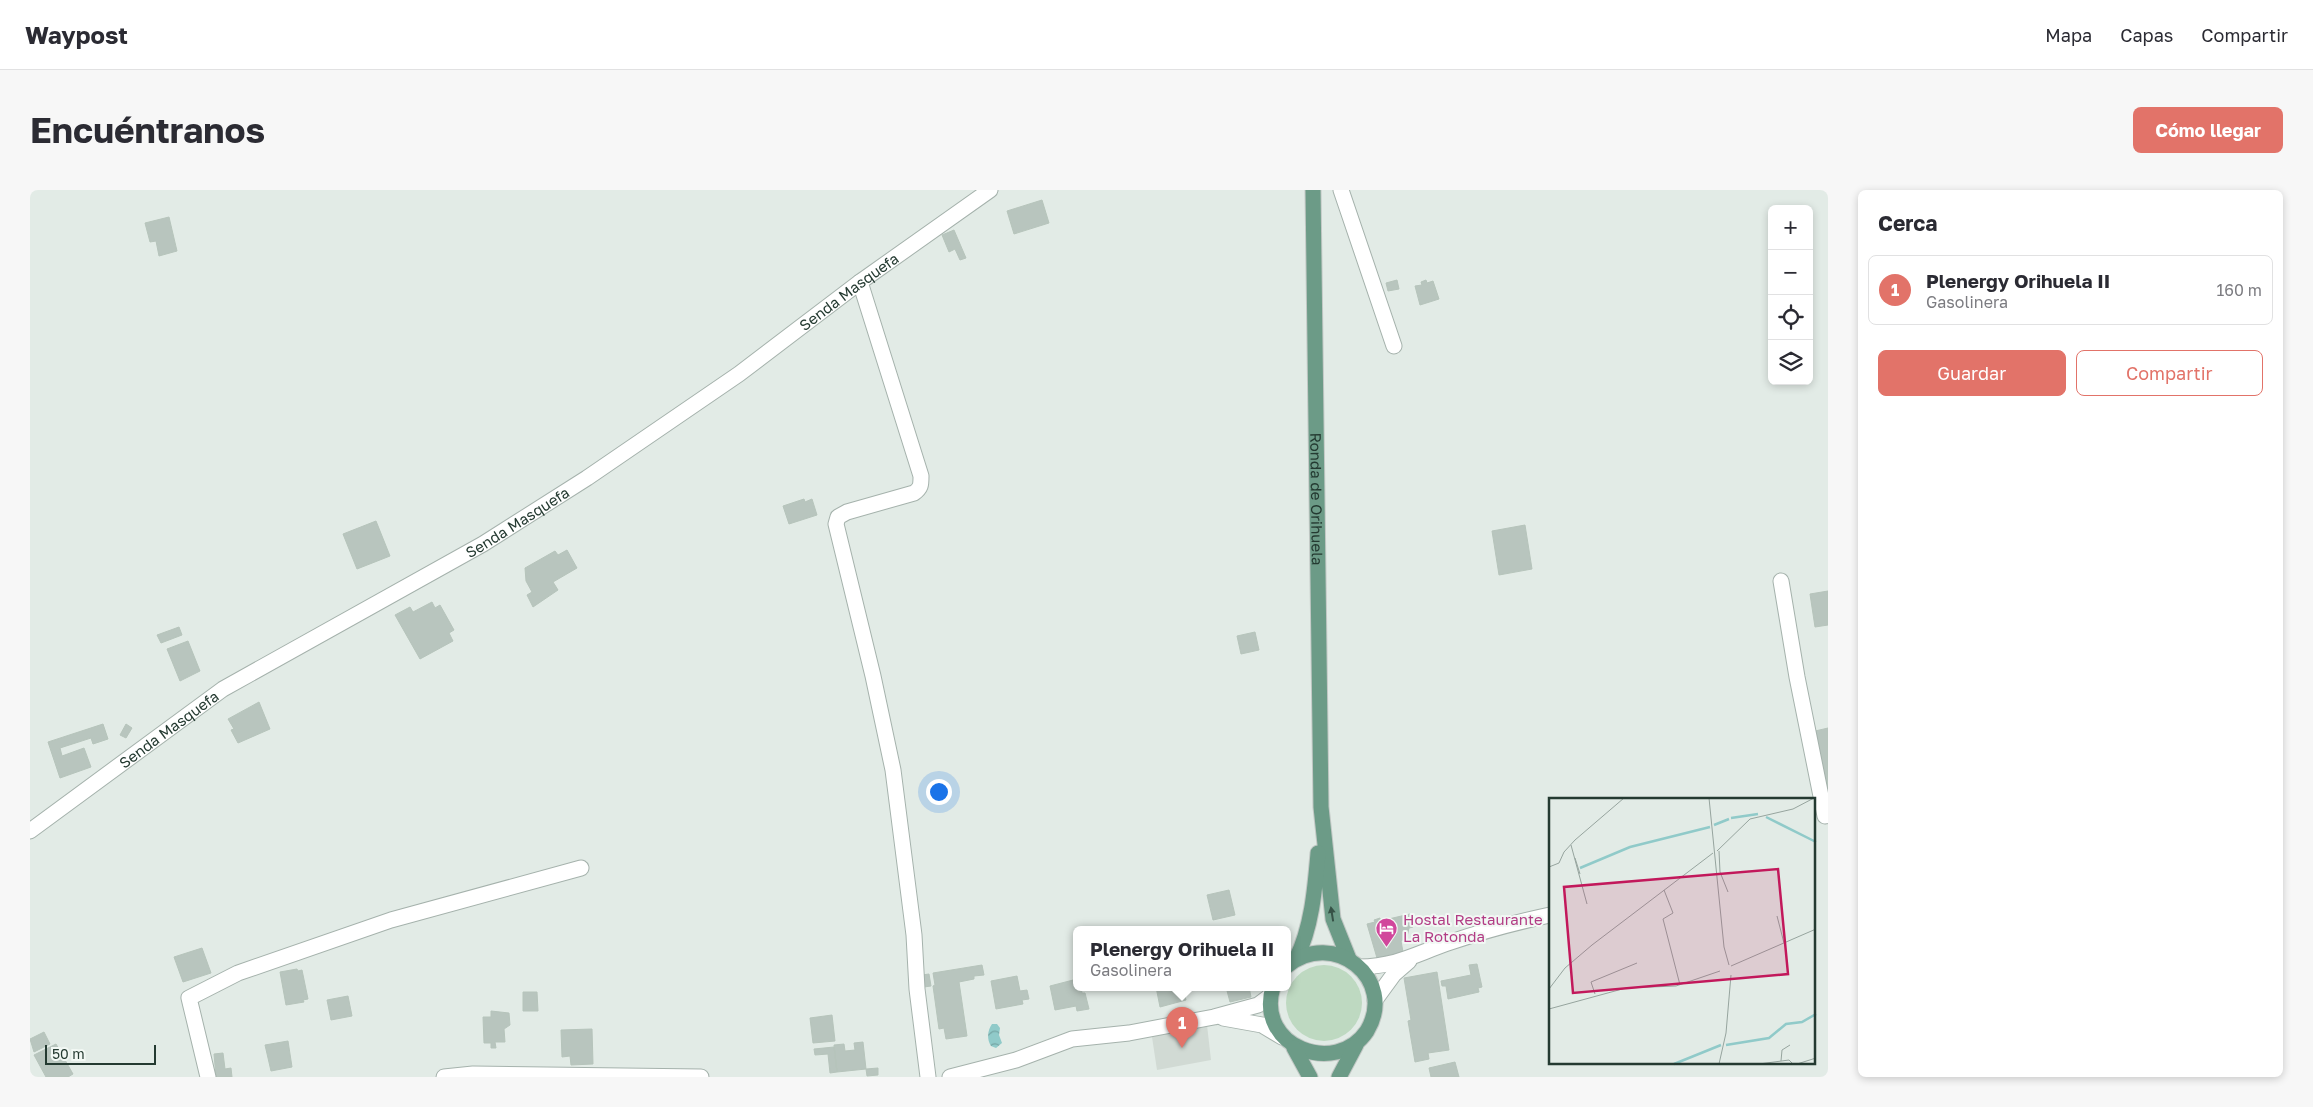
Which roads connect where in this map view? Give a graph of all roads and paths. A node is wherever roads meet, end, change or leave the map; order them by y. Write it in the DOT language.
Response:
graph roads {
  1 [pos="990,190"];
  2 [pos="1313,190"];
  3 [pos="1341,190"];
  4 [pos="860,282"];
  5 [pos="1394,346"];
  6 [pos="1781,582"];
  7 [pos="1321,807"];
  8 [pos="1822,818"];
  9 [pos="30,831"];
  10 [pos="581,868"];
  11 [pos="1549,915"];
  12 [pos="1412,958"];
  13 [pos="1291,963"];
  14 [pos="1354,963"];
  15 [pos="1272,991"];
  16 [pos="1375,1000"];
  17 [pos="1214,1017"];
  18 [pos="1282,1037"];
  19 [pos="1356,1044"];
  20 [pos="1294,1048"];
  21 [pos="208,1077"];
  22 [pos="444,1077"];
  23 [pos="700,1077"];
  24 [pos="928,1077"];
  25 [pos="950,1077"];
  26 [pos="1310,1077"];
  27 [pos="1339,1077"];
  1 -- 4 [label="street, Senda Masquefa"];
  2 -- 7 [label="main road, Ronda de Orihuela"];
  3 -- 5 [label="street"];
  4 -- 9 [label="street, Senda Masquefa"];
  4 -- 24 [label="street"];
  6 -- 8 [label="street"];
  7 -- 13 [label="main road, Ronda de Orihuela"];
  14 -- 7 [label="main road, Ronda de Orihuela, one-way"];
  10 -- 21 [label="street"];
  11 -- 12 [label="street"];
  12 -- 14 [label="street"];
  12 -- 16 [label="street"];
  13 -- 14 [label="main road, Ronda de Orihuela"];
  14 -- 16 [label="main road, Ronda de Orihuela"];
  15 -- 17 [label="street"];
  15 -- 18 [label="main road"];
  16 -- 19 [label="main road"];
  17 -- 18 [label="street"];
  17 -- 25 [label="street"];
  18 -- 20 [label="main road"];
  19 -- 20 [label="main road"];
  19 -- 27 [label="main road"];
  20 -- 26 [label="main road"];
  22 -- 23 [label="street"];
}
